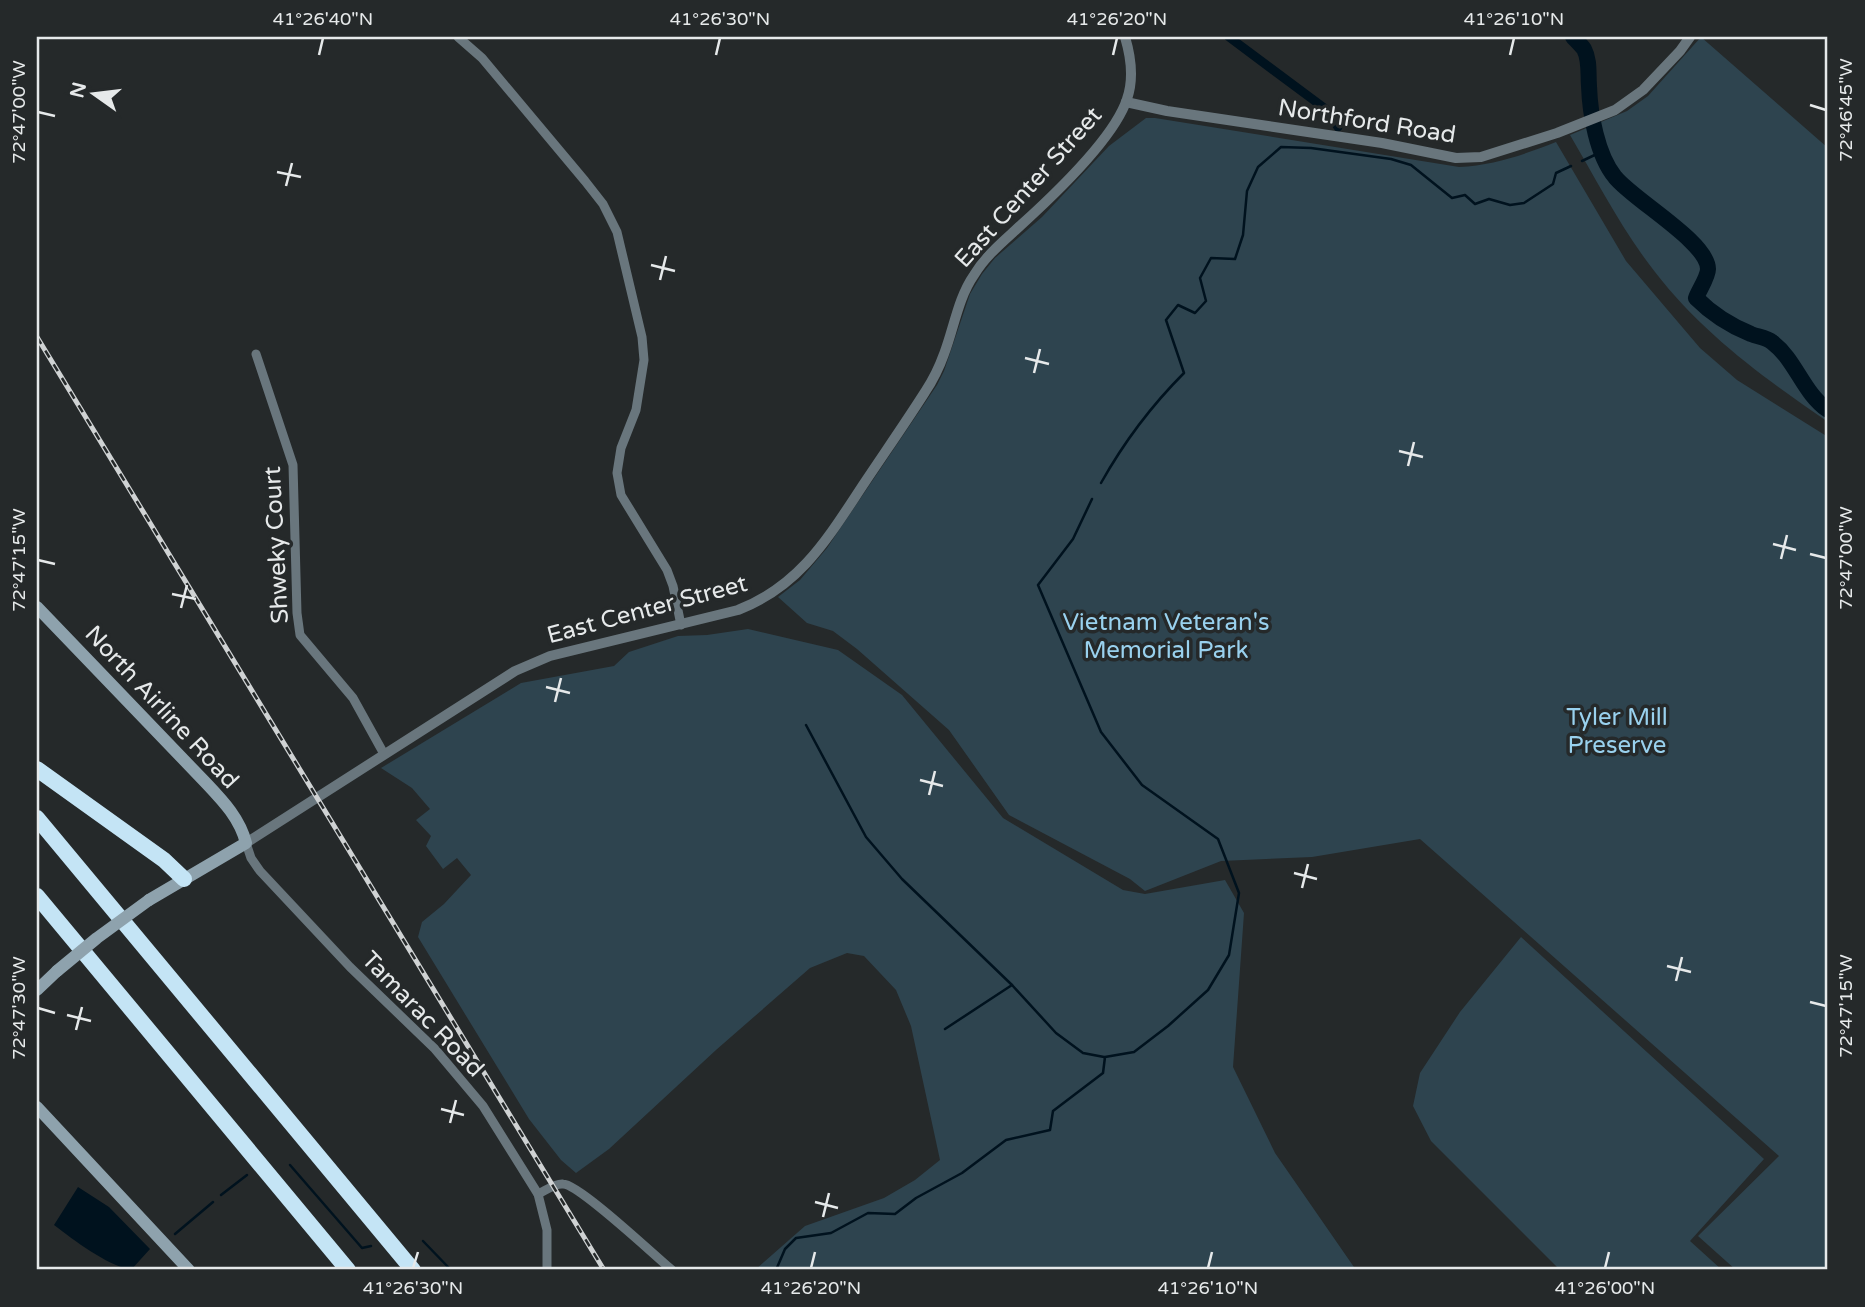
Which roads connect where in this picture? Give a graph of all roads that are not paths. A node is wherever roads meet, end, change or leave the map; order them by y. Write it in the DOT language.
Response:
graph roads {
  1 [pos="458,37"];
  2 [pos="1125,37"];
  3 [pos="1690,37"];
  4 [pos="1126,102"];
  5 [pos="256,354"];
  6 [pos="37,607"];
  7 [pos="681,625"];
  8 [pos="384,754"];
  9 [pos="37,769"];
  10 [pos="37,818"];
  11 [pos="246,843"];
  12 [pos="184,879"];
  13 [pos="37,895"];
  14 [pos="37,990"];
  15 [pos="37,1107"];
  16 [pos="538,1194"];
  17 [pos="189,1270"];
  18 [pos="348,1270"];
  19 [pos="412,1270"];
  20 [pos="547,1270"];
  21 [pos="672,1270"];
  1 -- 7 [label="street"];
  2 -- 4 [label="street, East Center Street"];
  3 -- 4 [label="street, Northford Road"];
  4 -- 7 [label="street, East Center Street"];
  5 -- 8 [label="street, Shweky Court"];
  6 -- 11 [label="main road, North Airline Road"];
  7 -- 8 [label="street, East Center Street"];
  8 -- 11 [label="street, East Center Street"];
  9 -- 12 [label="highway"];
  10 -- 19 [label="highway"];
  11 -- 12 [label="main road, East Center Street"];
  11 -- 16 [label="street, Tamarac Road"];
  12 -- 14 [label="main road, East Center Street, bridge"];
  13 -- 18 [label="highway"];
  15 -- 17 [label="main road"];
  16 -- 20 [label="street, Tamarac Road"];
  16 -- 21 [label="street"];
}
